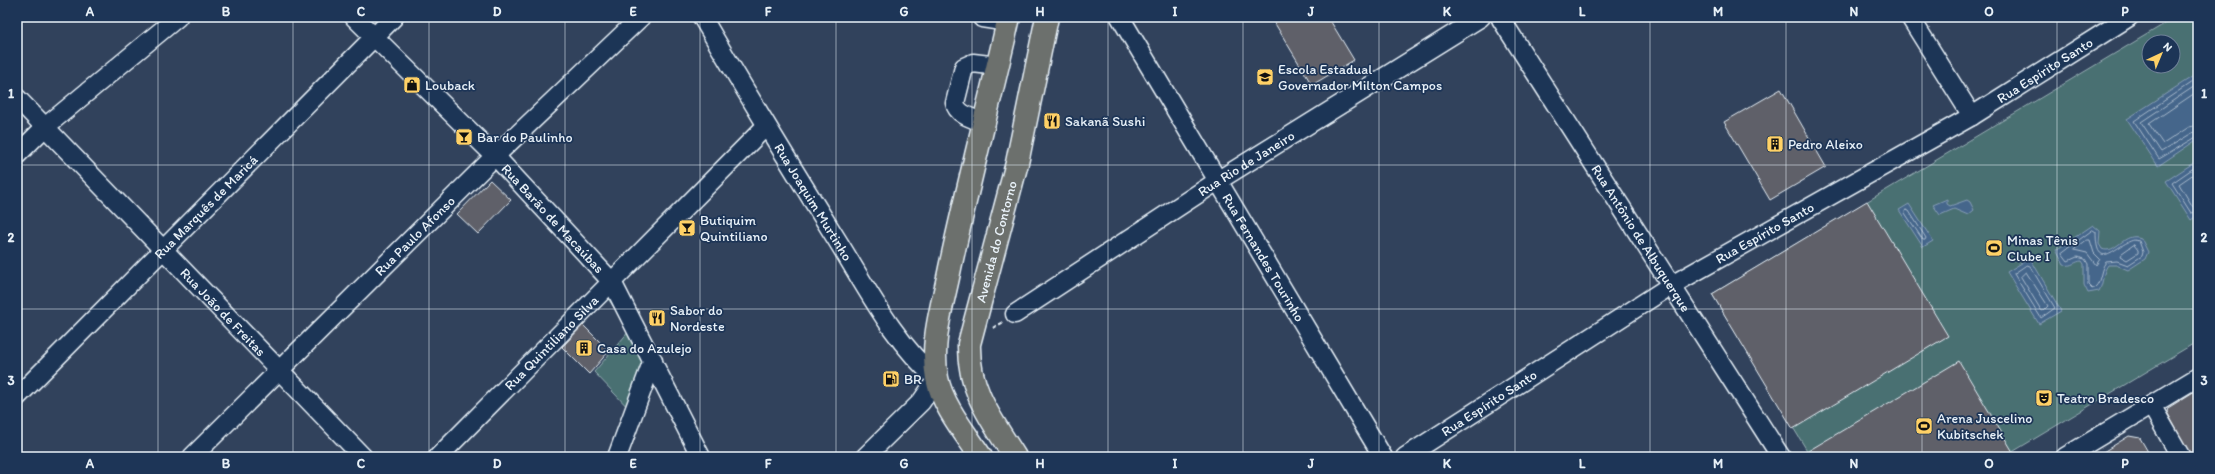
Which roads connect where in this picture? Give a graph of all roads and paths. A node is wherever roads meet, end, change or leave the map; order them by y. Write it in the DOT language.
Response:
graph roads {
  1 [pos="178,17"];
  2 [pos="354,17"];
  3 [pos="394,17"];
  4 [pos="642,17"];
  5 [pos="702,17"];
  6 [pos="1047,17"];
  7 [pos="1120,17"];
  8 [pos="1481,17"];
  9 [pos="1910,17"];
  10 [pos="2129,17"];
  11 [pos="982,18"];
  12 [pos="1497,18"];
  13 [pos="1008,19"];
  14 [pos="374,38"];
  15 [pos="998,66"];
  16 [pos="17,98"];
  17 [pos="1972,116"];
  18 [pos="985,123"];
  19 [pos="766,126"];
  20 [pos="45,127"];
  21 [pos="17,155"];
  22 [pos="495,156"];
  23 [pos="1219,180"];
  24 [pos="163,251"];
  25 [pos="612,282"];
  26 [pos="1670,286"];
  27 [pos="1015,314"];
  28 [pos="653,360"];
  29 [pos="280,370"];
  30 [pos="2198,377"];
  31 [pos="937,379"];
  32 [pos="17,397"];
  33 [pos="981,402"];
  34 [pos="2151,405"];
  35 [pos="2180,455"];
  36 [pos="192,457"];
  37 [pos="363,457"];
  38 [pos="438,457"];
  39 [pos="617,457"];
  40 [pos="701,457"];
  41 [pos="865,457"];
  42 [pos="981,457"];
  43 [pos="1015,457"];
  44 [pos="1383,457"];
  45 [pos="1405,457"];
  46 [pos="1781,457"];
  47 [pos="2065,457"];
  1 -- 20 [label="street"];
  2 -- 14 [label="street, Rua Barão de Macaúbas"];
  3 -- 14 [label="street, Rua Marquês de Maricá"];
  4 -- 22 [label="street, Rua Paulo Afonso"];
  5 -- 19 [label="street, Rua Joaquim Murtinho"];
  6 -- 33 [label="main road, Avenida do Contorno"];
  7 -- 23 [label="street, Rua Fernandes Tourinho"];
  8 -- 23 [label="street, Rua Rio de Janeiro"];
  9 -- 17 [label="street"];
  10 -- 17 [label="street, Rua Espírito Santo"];
  11 -- 13 [label="street"];
  12 -- 26 [label="street, Rua Antônio de Albuquerque"];
  13 -- 15 [label="main road"];
  14 -- 22 [label="street, Rua Barão de Macaúbas"];
  14 -- 24 [label="street, Rua Marquês de Maricá"];
  15 -- 18 [label="main road"];
  15 -- 18 [label="street"];
  16 -- 20 [label="street, Rua João de Freitas"];
  17 -- 26 [label="street, Rua Espírito Santo"];
  18 -- 31 [label="main road"];
  19 -- 25 [label="street, Rua Quintiliano Silva"];
  19 -- 31 [label="street, Rua Joaquim Murtinho"];
  20 -- 21 [label="street"];
  20 -- 24 [label="street, Rua João de Freitas"];
  22 -- 25 [label="street, Rua Barão de Macaúbas"];
  22 -- 29 [label="street, Rua Paulo Afonso"];
  23 -- 27 [label="street, Rua Rio de Janeiro"];
  23 -- 44 [label="street, Rua Fernandes Tourinho"];
  24 -- 29 [label="street, Rua João de Freitas"];
  24 -- 32 [label="street, Rua Marquês de Maricá"];
  25 -- 28 [label="street, Rua Barão de Macaúbas"];
  25 -- 38 [label="street, Rua Quintiliano Silva"];
  26 -- 45 [label="street, Rua Espírito Santo"];
  26 -- 46 [label="street, Rua Antônio de Albuquerque"];
  28 -- 39 [label="street"];
  28 -- 40 [label="street, Rua Barão de Macaúbas"];
  29 -- 36 [label="street, Rua Paulo Afonso"];
  29 -- 37 [label="street, Rua João de Freitas"];
  30 -- 34 [label="street"];
  31 -- 33 [label="main road"];
  31 -- 41 [label="street"];
  31 -- 42 [label="main road"];
  33 -- 43 [label="main road, Avenida do Contorno"];
  34 -- 35 [label="street"];
  34 -- 47 [label="street"];
}
